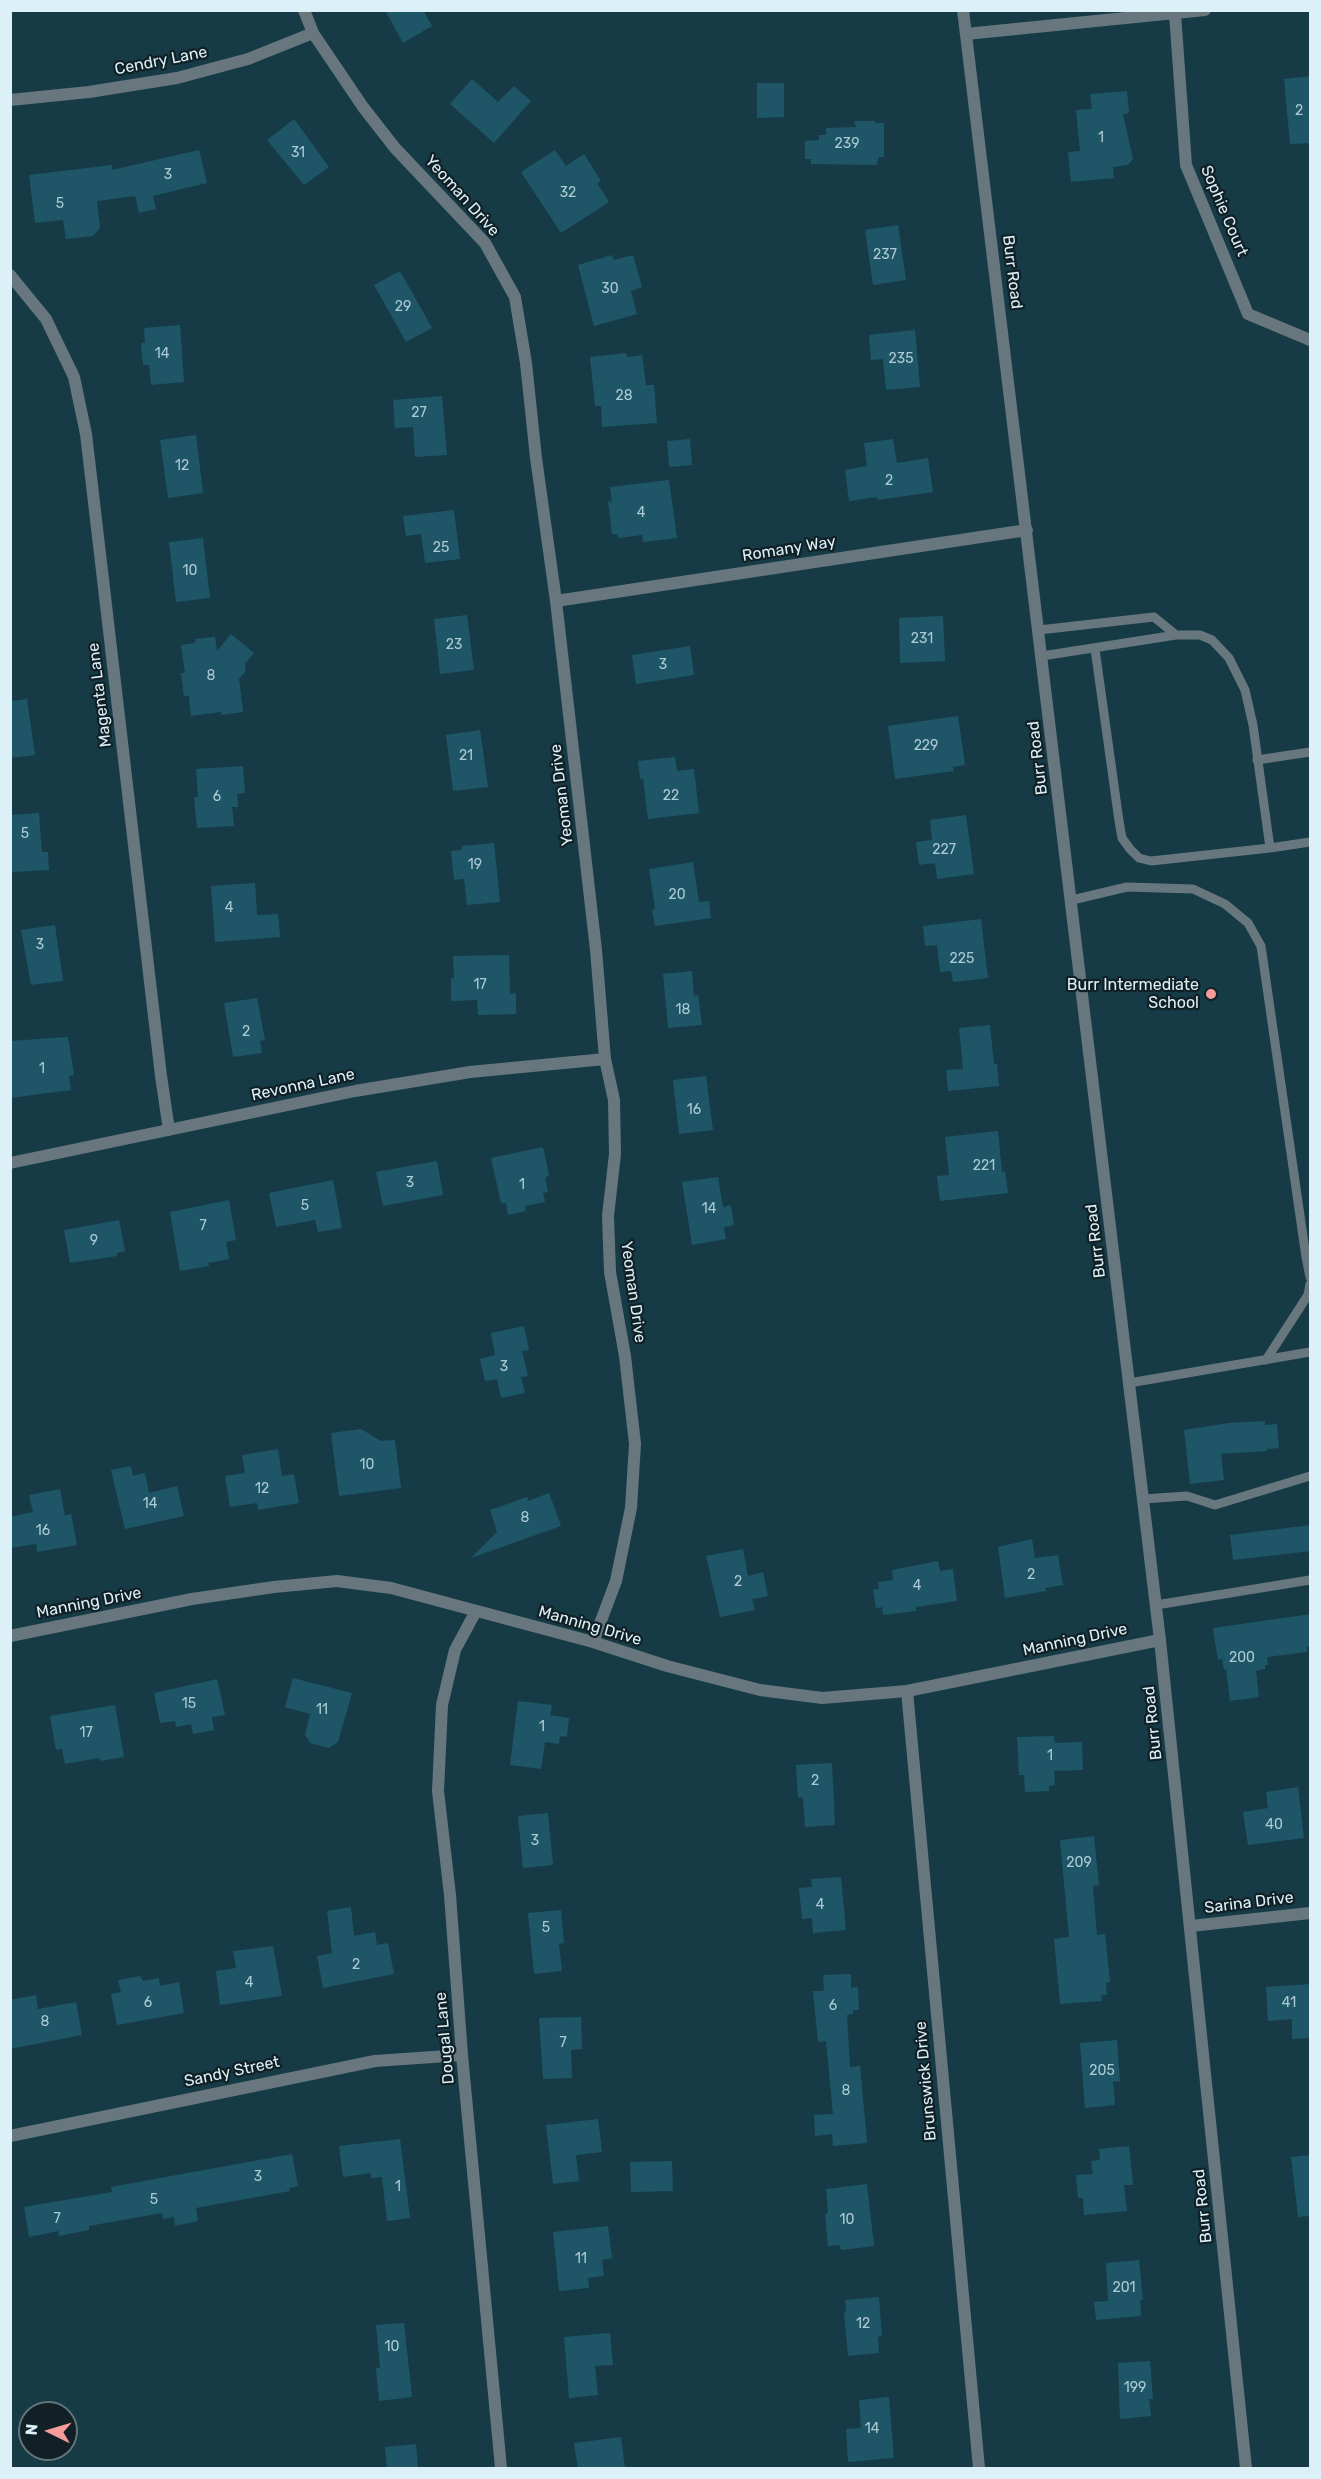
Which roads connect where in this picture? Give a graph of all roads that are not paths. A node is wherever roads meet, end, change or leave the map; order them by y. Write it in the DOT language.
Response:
graph roads {
  1 [pos="304,10"];
  2 [pos="963,10"];
  3 [pos="1205,10"];
  4 [pos="1175,14"];
  5 [pos="313,33"];
  6 [pos="966,34"];
  7 [pos="10,100"];
  8 [pos="10,275"];
  9 [pos="1311,340"];
  10 [pos="1027,530"];
  11 [pos="556,601"];
  12 [pos="1039,630"];
  13 [pos="1176,635"];
  14 [pos="1095,649"];
  15 [pos="1042,656"];
  16 [pos="1311,752"];
  17 [pos="1257,760"];
  18 [pos="1311,842"];
  19 [pos="1270,848"];
  20 [pos="1072,900"];
  21 [pos="606,1059"];
  22 [pos="169,1130"];
  23 [pos="10,1163"];
  24 [pos="1311,1277"];
  25 [pos="1311,1284"];
  26 [pos="1311,1352"];
  27 [pos="1266,1359"];
  28 [pos="1129,1383"];
  29 [pos="1311,1476"];
  30 [pos="1143,1499"];
  31 [pos="1311,1580"];
  32 [pos="1156,1605"];
  33 [pos="477,1611"];
  34 [pos="10,1636"];
  35 [pos="1160,1640"];
  36 [pos="593,1642"];
  37 [pos="907,1691"];
  38 [pos="1311,1912"];
  39 [pos="1191,1926"];
  40 [pos="462,2055"];
  41 [pos="10,2136"];
  42 [pos="501,2469"];
  43 [pos="979,2469"];
  44 [pos="1246,2469"];
  1 -- 5 [label="street, Yeoman Drive"];
  2 -- 6 [label="street, Burr Road"];
  3 -- 4 [label="street"];
  4 -- 6 [label="street"];
  4 -- 9 [label="street, Sophie Court"];
  5 -- 7 [label="street, Cendry Lane"];
  5 -- 11 [label="street, Yeoman Drive"];
  6 -- 10 [label="street, Burr Road"];
  8 -- 22 [label="street, Magenta Lane"];
  10 -- 11 [label="street, Romany Way"];
  10 -- 12 [label="street, Burr Road"];
  11 -- 21 [label="street, Yeoman Drive"];
  12 -- 13 [label="lane"];
  12 -- 15 [label="street, Burr Road"];
  13 -- 14 [label="lane"];
  13 -- 17 [label="lane"];
  14 -- 15 [label="lane"];
  14 -- 19 [label="lane"];
  15 -- 20 [label="street, Burr Road"];
  16 -- 17 [label="lane"];
  17 -- 19 [label="lane"];
  18 -- 19 [label="lane"];
  20 -- 24 [label="lane"];
  20 -- 28 [label="street, Burr Road"];
  21 -- 22 [label="street, Revonna Lane"];
  21 -- 36 [label="street, Yeoman Drive"];
  22 -- 23 [label="street, Revonna Lane"];
  25 -- 27 [label="lane"];
  26 -- 27 [label="lane"];
  27 -- 28 [label="lane"];
  28 -- 30 [label="street, Burr Road"];
  29 -- 30 [label="lane"];
  30 -- 32 [label="street, Burr Road"];
  31 -- 32 [label="lane"];
  32 -- 35 [label="street, Burr Road"];
  33 -- 34 [label="street, Manning Drive"];
  33 -- 36 [label="street, Manning Drive"];
  33 -- 40 [label="street, Dougal Lane"];
  35 -- 37 [label="street, Manning Drive"];
  35 -- 39 [label="street, Burr Road"];
  36 -- 37 [label="street, Manning Drive"];
  37 -- 43 [label="street, Brunswick Drive"];
  38 -- 39 [label="street, Sarina Drive"];
  39 -- 44 [label="street, Burr Road"];
  40 -- 41 [label="street, Sandy Street"];
  40 -- 42 [label="street, Dougal Lane"];
}
